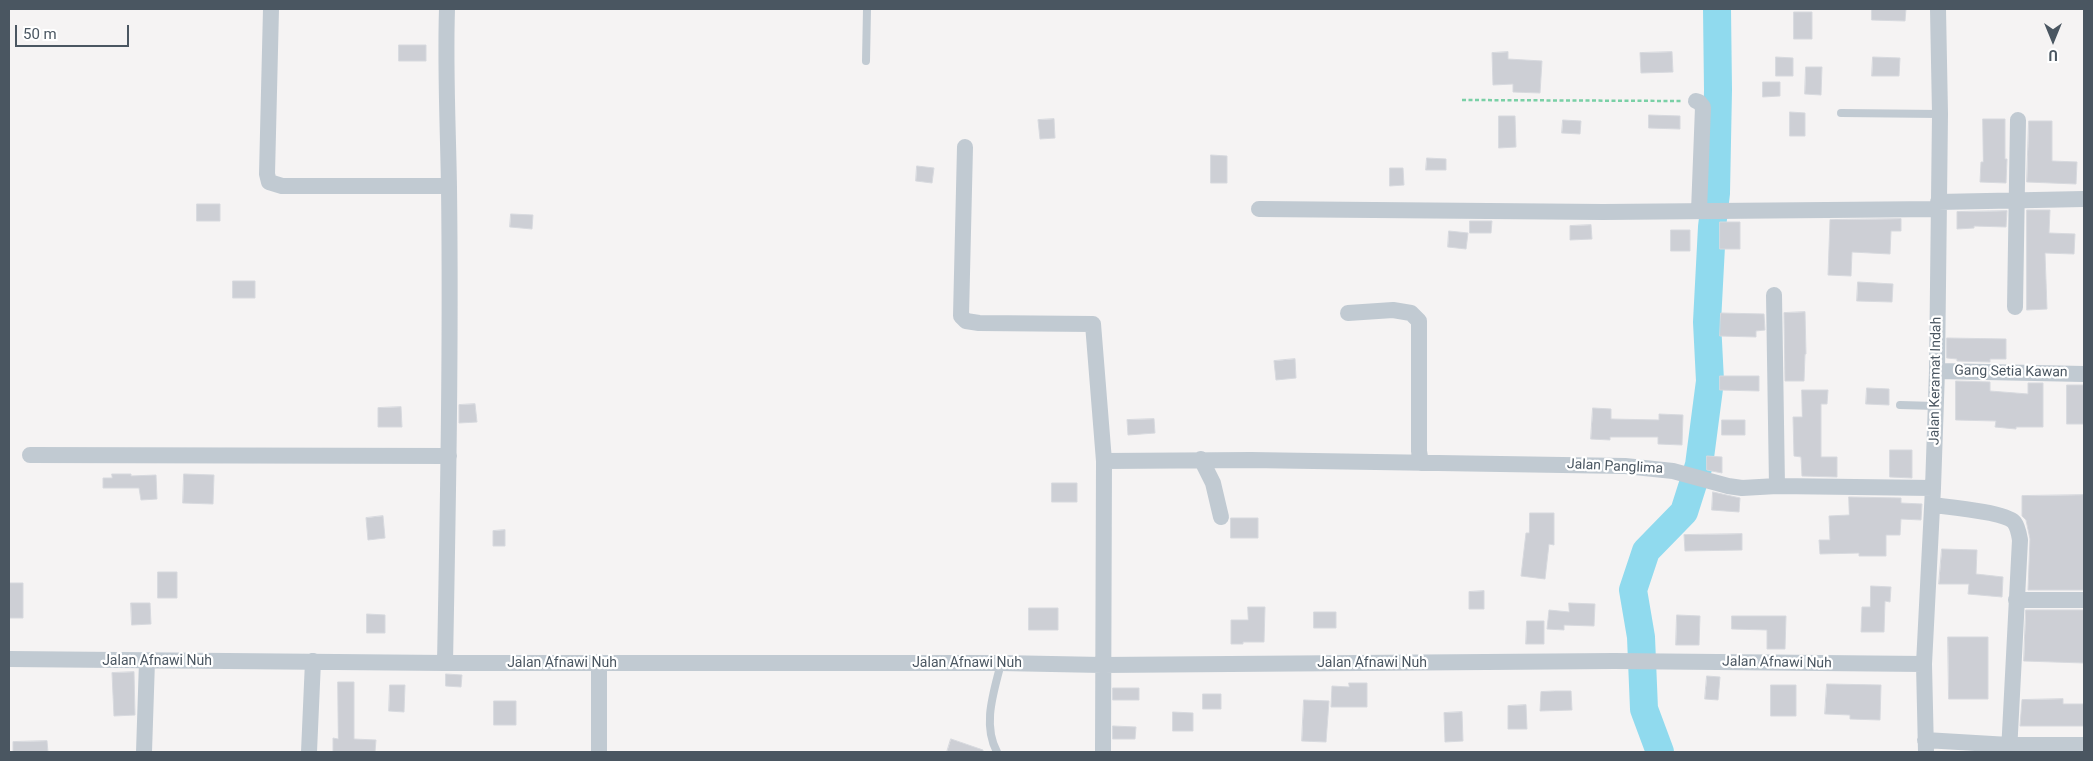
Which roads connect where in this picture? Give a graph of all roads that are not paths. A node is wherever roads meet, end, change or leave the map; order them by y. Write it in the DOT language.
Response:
graph roads {
  1 [pos="271,9"];
  2 [pos="447,9"];
  3 [pos="867,9"];
  4 [pos="1938,9"];
  5 [pos="866,61"];
  6 [pos="1696,101"];
  7 [pos="1841,113"];
  8 [pos="1940,114"];
  9 [pos="2018,120"];
  10 [pos="965,147"];
  11 [pos="449,186"];
  12 [pos="2084,199"];
  13 [pos="2018,200"];
  14 [pos="1938,205"];
  15 [pos="1259,209"];
  16 [pos="1702,210"];
  17 [pos="1774,295"];
  18 [pos="2014,307"];
  19 [pos="1348,313"];
  20 [pos="1937,371"];
  21 [pos="2084,374"];
  22 [pos="1900,405"];
  23 [pos="1936,406"];
  24 [pos="30,455"];
  25 [pos="449,456"];
  26 [pos="1201,460"];
  27 [pos="1104,461"];
  28 [pos="1421,463"];
  29 [pos="1778,486"];
  30 [pos="1934,488"];
  31 [pos="1933,505"];
  32 [pos="1222,517"];
  33 [pos="2016,600"];
  34 [pos="2084,600"];
  35 [pos="9,659"];
  36 [pos="147,661"];
  37 [pos="313,661"];
  38 [pos="599,662"];
  39 [pos="445,663"];
  40 [pos="1001,663"];
  41 [pos="1102,664"];
  42 [pos="1924,664"];
  43 [pos="2084,745"];
  44 [pos="1926,746"];
  45 [pos="2009,749"];
  46 [pos="144,752"];
  47 [pos="309,752"];
  48 [pos="599,752"];
  49 [pos="997,752"];
  50 [pos="1103,752"];
  1 -- 11 [label="street"];
  2 -- 11 [label="street"];
  3 -- 5 [label="lane"];
  4 -- 8 [label="street, Jalan Keramat Indah"];
  6 -- 16 [label="street"];
  7 -- 8 [label="lane"];
  8 -- 14 [label="street, Jalan Keramat Indah"];
  9 -- 13 [label="street"];
  10 -- 27 [label="street"];
  11 -- 25 [label="street"];
  12 -- 13 [label="street"];
  13 -- 14 [label="street"];
  13 -- 18 [label="street"];
  14 -- 16 [label="street"];
  14 -- 20 [label="street, Jalan Keramat Indah"];
  15 -- 16 [label="street"];
  17 -- 29 [label="street"];
  19 -- 28 [label="street"];
  20 -- 21 [label="street, Gang Setia Kawan"];
  20 -- 23 [label="street, Jalan Keramat Indah"];
  22 -- 23 [label="lane"];
  23 -- 30 [label="street, Jalan Keramat Indah"];
  24 -- 25 [label="street"];
  25 -- 39 [label="street"];
  26 -- 27 [label="street, Jalan Panglima"];
  26 -- 28 [label="street, Jalan Panglima"];
  26 -- 32 [label="street"];
  27 -- 41 [label="street"];
  28 -- 29 [label="street, Jalan Panglima"];
  29 -- 30 [label="street, Jalan Panglima"];
  30 -- 31 [label="street, Jalan Keramat Indah"];
  31 -- 33 [label="street"];
  31 -- 42 [label="street, Jalan Keramat Indah"];
  33 -- 34 [label="street"];
  33 -- 45 [label="street"];
  35 -- 36 [label="street, Jalan Afnawi Nuh"];
  36 -- 37 [label="street, Jalan Afnawi Nuh"];
  36 -- 46 [label="street"];
  37 -- 39 [label="street, Jalan Afnawi Nuh"];
  37 -- 47 [label="street"];
  38 -- 39 [label="street, Jalan Afnawi Nuh"];
  38 -- 40 [label="street, Jalan Afnawi Nuh"];
  38 -- 48 [label="street"];
  40 -- 41 [label="street, Jalan Afnawi Nuh"];
  40 -- 49 [label="lane"];
  41 -- 42 [label="street, Jalan Afnawi Nuh"];
  41 -- 50 [label="street"];
  42 -- 44 [label="street, Jalan Keramat Indah"];
  43 -- 45 [label="street"];
  44 -- 45 [label="street"];
}
